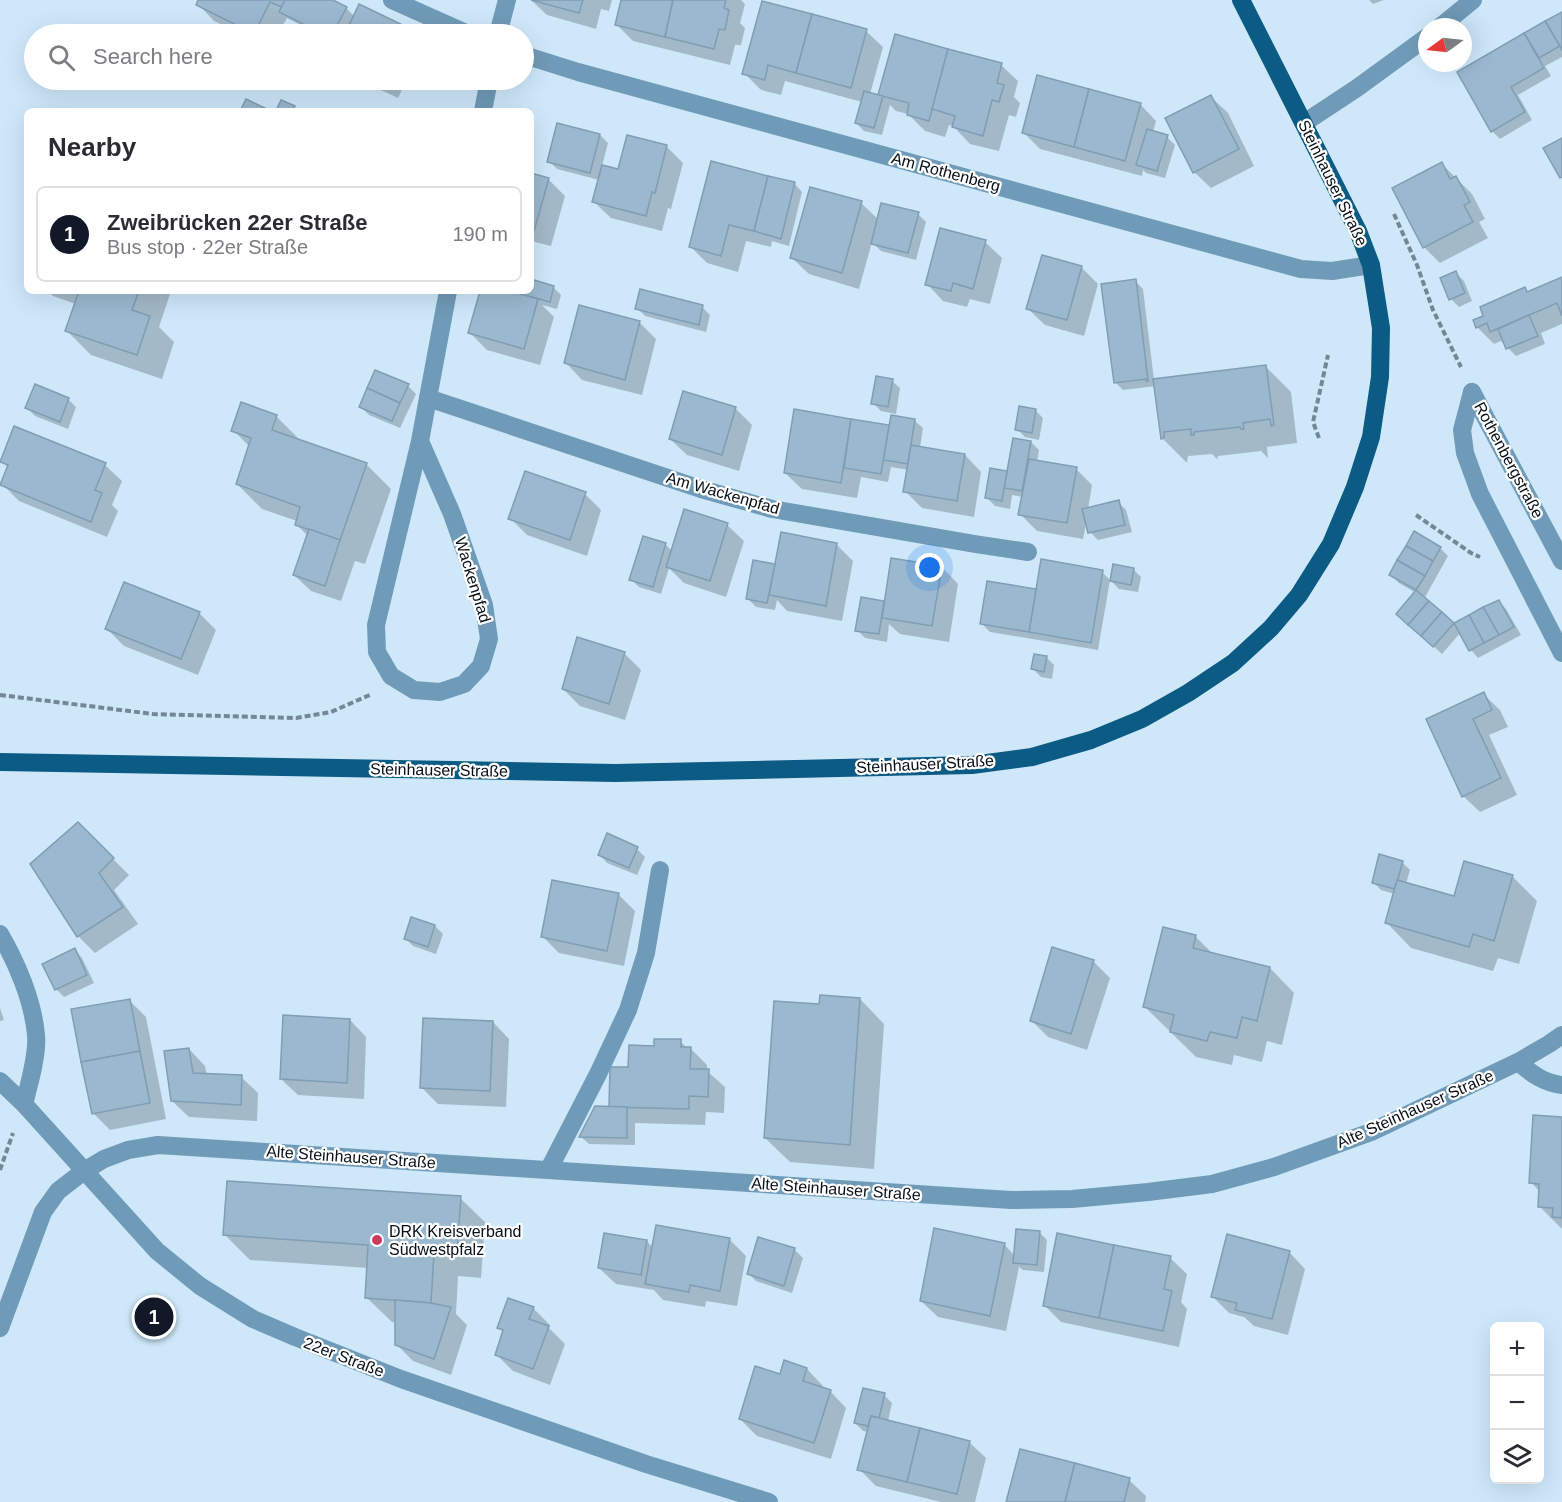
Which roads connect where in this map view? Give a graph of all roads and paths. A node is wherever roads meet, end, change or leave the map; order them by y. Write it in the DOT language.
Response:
graph roads {
  1 [pos="392,0"];
  2 [pos="507,0"];
  3 [pos="1241,0"];
  4 [pos="1473,0"];
  5 [pos="1451,18"];
  6 [pos="446,24"];
  7 [pos="501,24"];
  8 [pos="1418,44"];
  9 [pos="534,58"];
  10 [pos="487,90"];
  11 [pos="484,108"];
  12 [pos="1304,123"];
  13 [pos="1394,214"];
  14 [pos="1371,265"];
  15 [pos="447,294"];
  16 [pos="1328,355"];
  17 [pos="1472,392"];
  18 [pos="428,398"];
  19 [pos="1319,438"];
  20 [pos="420,441"];
  21 [pos="1416,515"];
  22 [pos="1028,552"];
  23 [pos="1562,561"];
  24 [pos="1518,567"];
  25 [pos="1562,653"];
  26 [pos="391,676"];
  27 [pos="0,695"];
  28 [pos="0,762"];
  29 [pos="660,870"];
  30 [pos="0,934"];
  31 [pos="1562,1035"];
  32 [pos="1518,1062"];
  33 [pos="0,1081"];
  34 [pos="1562,1085"];
  35 [pos="24,1104"];
  36 [pos="549,1169"];
  37 [pos="84,1171"];
  38 [pos="5,1296"];
  39 [pos="0,1328"];
  40 [pos="769,1502"];
  1 -- 6 [label="street"];
  2 -- 7 [label="street"];
  3 -- 12 [label="main road, Steinhauser Straße"];
  4 -- 5 [label="street"];
  8 -- 12 [label="street"];
  9 -- 14 [label="street, Am Rothenberg"];
  10 -- 11 [label="street"];
  12 -- 14 [label="main road, Steinhauser Straße"];
  13 -- 17 [label="path"];
  14 -- 28 [label="main road, Steinhauser Straße"];
  15 -- 18 [label="street"];
  16 -- 19 [label="path"];
  17 -- 23 [label="street, Rothenbergstraße"];
  17 -- 24 [label="street"];
  18 -- 20 [label="street"];
  18 -- 22 [label="street, Am Wackenpfad"];
  20 -- 26 [label="street"];
  20 -- 26 [label="street, Wackenpfad"];
  21 -- 24 [label="path"];
  24 -- 25 [label="street"];
  26 -- 27 [label="path"];
  29 -- 36 [label="street"];
  30 -- 35 [label="street"];
  31 -- 32 [label="street, Alte Steinhauser Straße"];
  32 -- 34 [label="street"];
  32 -- 36 [label="street, Alte Steinhauser Straße"];
  33 -- 35 [label="street, 22er Straße"];
  35 -- 37 [label="street, 22er Straße"];
  36 -- 37 [label="street, Alte Steinhauser Straße"];
  37 -- 38 [label="street, Alte Steinhauser Straße"];
  37 -- 40 [label="street, 22er Straße"];
  38 -- 39 [label="street, Alte Steinhauser Straße"];
}
